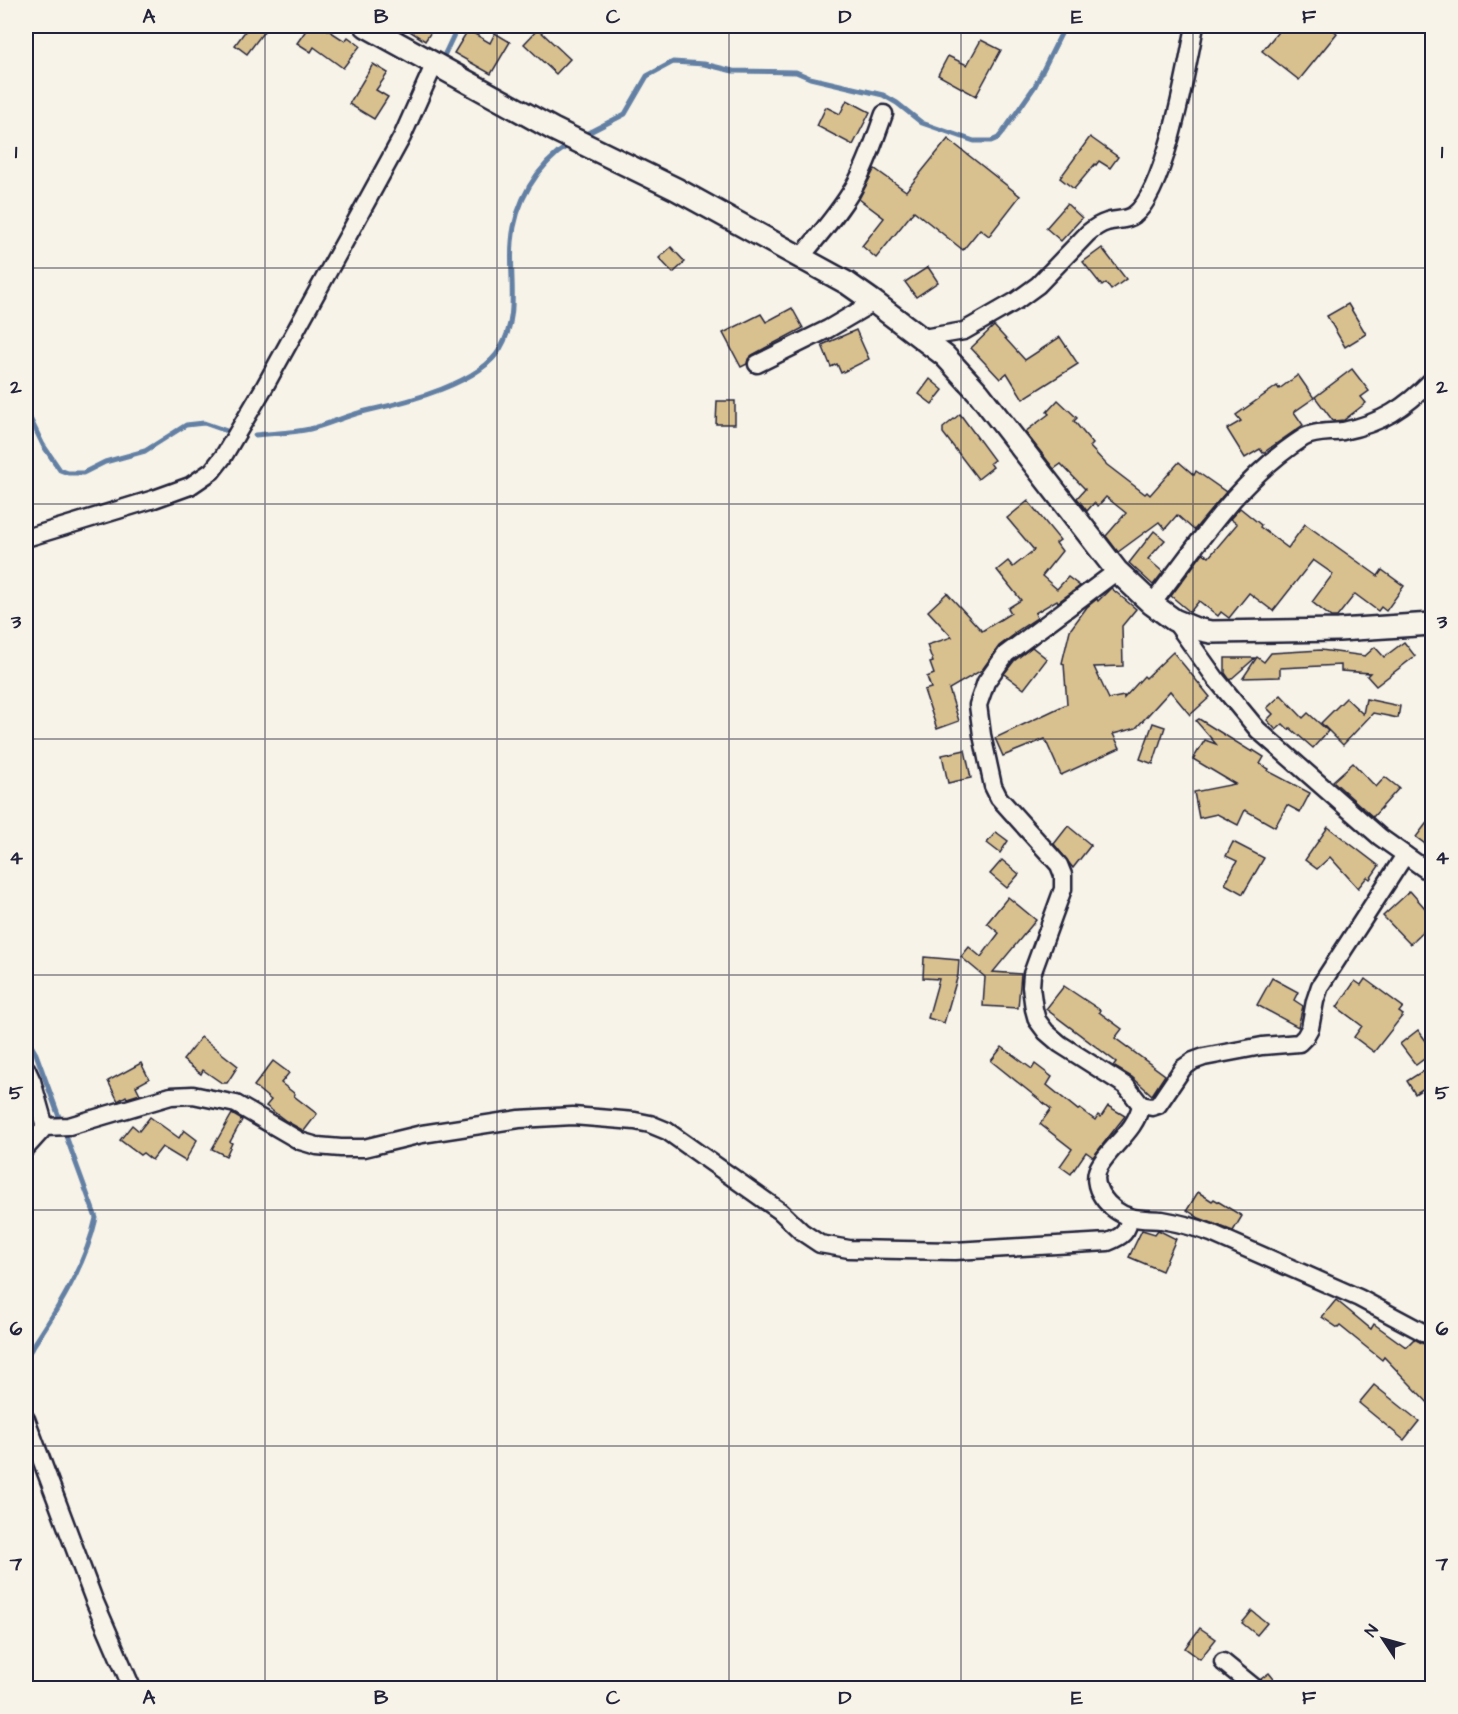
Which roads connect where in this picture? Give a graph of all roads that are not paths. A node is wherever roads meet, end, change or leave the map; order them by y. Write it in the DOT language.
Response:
graph roads {
  1 [pos="366,26"];
  2 [pos="1195,26"];
  3 [pos="435,63"];
  4 [pos="884,114"];
  5 [pos="801,257"];
  6 [pos="874,302"];
  7 [pos="923,338"];
  8 [pos="757,364"];
  9 [pos="1432,380"];
  10 [pos="26,538"];
  11 [pos="1117,571"];
  12 [pos="1152,604"];
  13 [pos="1174,620"];
  14 [pos="1432,624"];
  15 [pos="1405,855"];
  16 [pos="1432,874"];
  17 [pos="26,1068"];
  18 [pos="1141,1105"];
  19 [pos="45,1127"];
  20 [pos="26,1148"];
  21 [pos="1129,1217"];
  22 [pos="1432,1336"];
  23 [pos="26,1419"];
  24 [pos="1223,1662"];
  25 [pos="132,1689"];
  26 [pos="1255,1689"];
  1 -- 3 [label="main road"];
  2 -- 7 [label="street"];
  3 -- 5 [label="main road"];
  3 -- 10 [label="street"];
  4 -- 5 [label="street"];
  5 -- 6 [label="main road"];
  6 -- 7 [label="main road"];
  6 -- 8 [label="street"];
  7 -- 11 [label="main road"];
  9 -- 12 [label="street"];
  11 -- 12 [label="main road"];
  11 -- 18 [label="street"];
  12 -- 13 [label="main road"];
  13 -- 14 [label="main road"];
  13 -- 15 [label="street"];
  15 -- 16 [label="street"];
  15 -- 18 [label="street"];
  17 -- 19 [label="street"];
  18 -- 21 [label="street"];
  19 -- 20 [label="street"];
  19 -- 21 [label="street"];
  21 -- 22 [label="street"];
  23 -- 25 [label="street"];
  24 -- 26 [label="street"];
}
